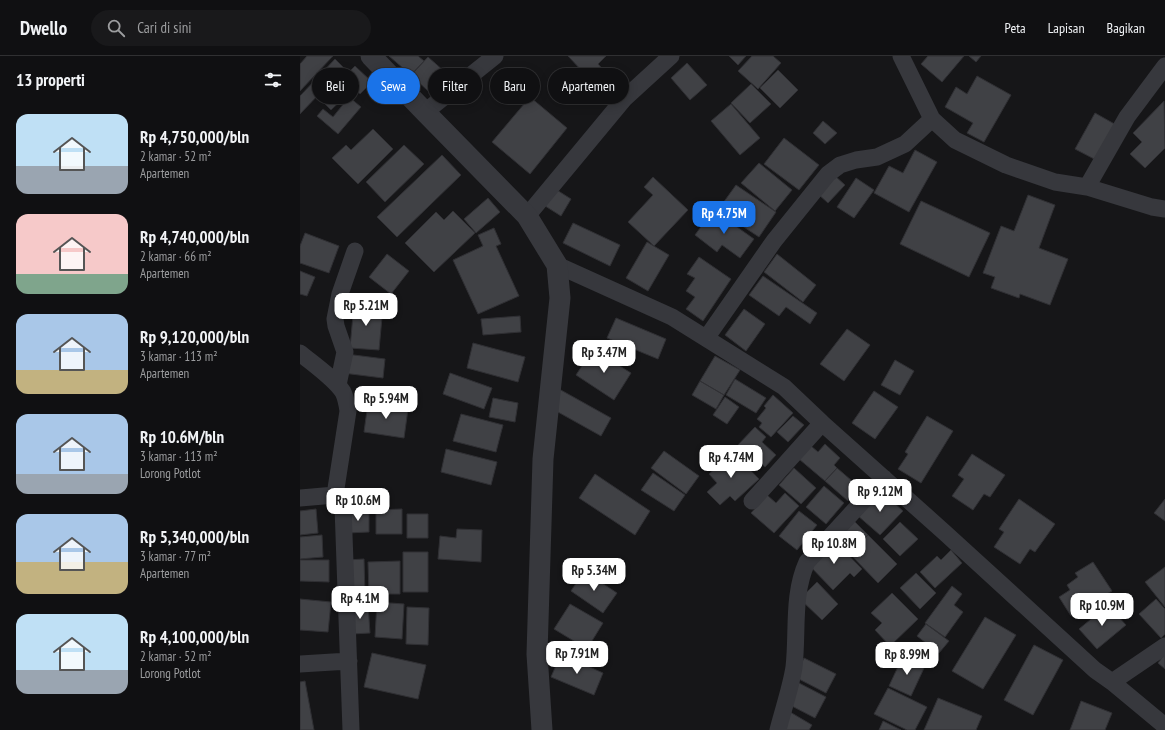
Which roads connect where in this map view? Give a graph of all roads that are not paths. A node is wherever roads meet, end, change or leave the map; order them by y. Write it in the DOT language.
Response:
graph roads {
  1 [pos="372,56"];
  2 [pos="495,56"];
  3 [pos="671,56"];
  4 [pos="901,56"];
  5 [pos="1165,66"];
  6 [pos="425,112"];
  7 [pos="932,119"];
  8 [pos="1087,187"];
  9 [pos="1165,209"];
  10 [pos="527,216"];
  11 [pos="354,251"];
  12 [pos="557,265"];
  13 [pos="706,337"];
  14 [pos="300,353"];
  15 [pos="338,385"];
  16 [pos="822,423"];
  17 [pos="884,478"];
  18 [pos="335,495"];
  19 [pos="300,498"];
  20 [pos="752,501"];
  21 [pos="1165,646"];
  22 [pos="349,661"];
  23 [pos="300,664"];
  24 [pos="1112,682"];
  25 [pos="1165,726"];
  26 [pos="351,730"];
  27 [pos="542,730"];
  28 [pos="778,730"];
  1 -- 6 [label="street"];
  2 -- 6 [label="street"];
  3 -- 10 [label="street"];
  4 -- 7 [label="street"];
  5 -- 8 [label="street"];
  6 -- 10 [label="street"];
  7 -- 8 [label="street"];
  7 -- 13 [label="street"];
  8 -- 9 [label="street"];
  10 -- 12 [label="street"];
  11 -- 15 [label="street"];
  12 -- 13 [label="street"];
  12 -- 27 [label="street"];
  13 -- 16 [label="street"];
  14 -- 15 [label="street"];
  15 -- 18 [label="street"];
  16 -- 17 [label="street"];
  16 -- 20 [label="street"];
  17 -- 24 [label="street"];
  17 -- 28 [label="street"];
  18 -- 19 [label="street"];
  18 -- 22 [label="street"];
  21 -- 24 [label="street"];
  22 -- 23 [label="street"];
  22 -- 26 [label="street"];
  24 -- 25 [label="street"];
}
